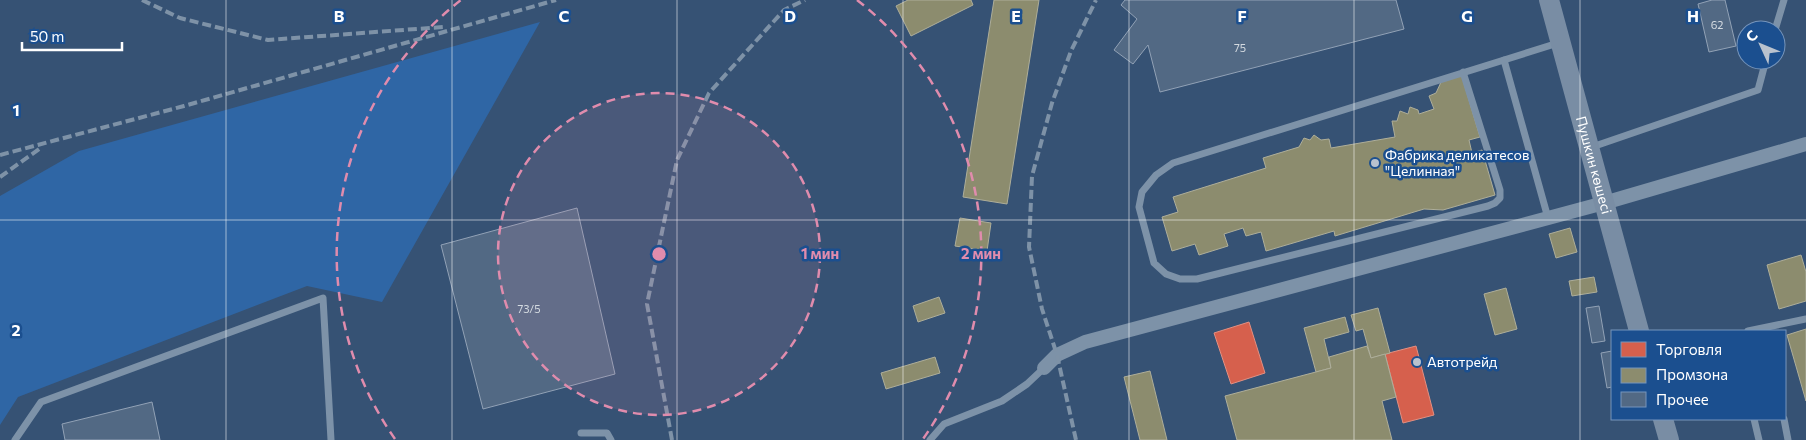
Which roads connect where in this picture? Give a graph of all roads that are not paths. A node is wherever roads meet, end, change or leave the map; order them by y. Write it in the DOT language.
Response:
graph roads {
  1 [pos="1549,0"];
  2 [pos="1784,0"];
  3 [pos="1779,20"];
  4 [pos="1560,42"];
  5 [pos="1504,60"];
  6 [pos="1763,70"];
  7 [pos="1463,72"];
  8 [pos="1806,144"];
  9 [pos="1589,148"];
  10 [pos="1604,203"];
  11 [pos="1548,218"];
  12 [pos="1806,319"];
  13 [pos="1766,329"];
  14 [pos="1639,330"];
  15 [pos="1044,368"];
  16 [pos="1663,420"];
  17 [pos="1754,420"];
  18 [pos="1784,420"];
  19 [pos="581,433"];
  20 [pos="15,440"];
  21 [pos="331,440"];
  22 [pos="612,440"];
  23 [pos="930,440"];
  24 [pos="1669,440"];
  25 [pos="1759,440"];
  26 [pos="1788,440"];
  1 -- 4 [label="main road, Пушкин көшесі"];
  2 -- 3 [label="lane"];
  4 -- 5 [label="lane"];
  4 -- 9 [label="main road, Пушкин көшесі"];
  5 -- 7 [label="lane"];
  5 -- 11 [label="lane"];
  6 -- 9 [label="lane"];
  7 -- 7 [label="lane"];
  8 -- 10 [label="street"];
  9 -- 10 [label="main road, Пушкин көшесі"];
  10 -- 11 [label="street"];
  10 -- 14 [label="main road, Пушкин көшесі"];
  11 -- 15 [label="street"];
  12 -- 13 [label="lane"];
  15 -- 23 [label="lane"];
  16 -- 24 [label="main road"];
  17 -- 25 [label="lane"];
  18 -- 26 [label="lane"];
  19 -- 22 [label="lane"];
  20 -- 21 [label="lane"];
}
